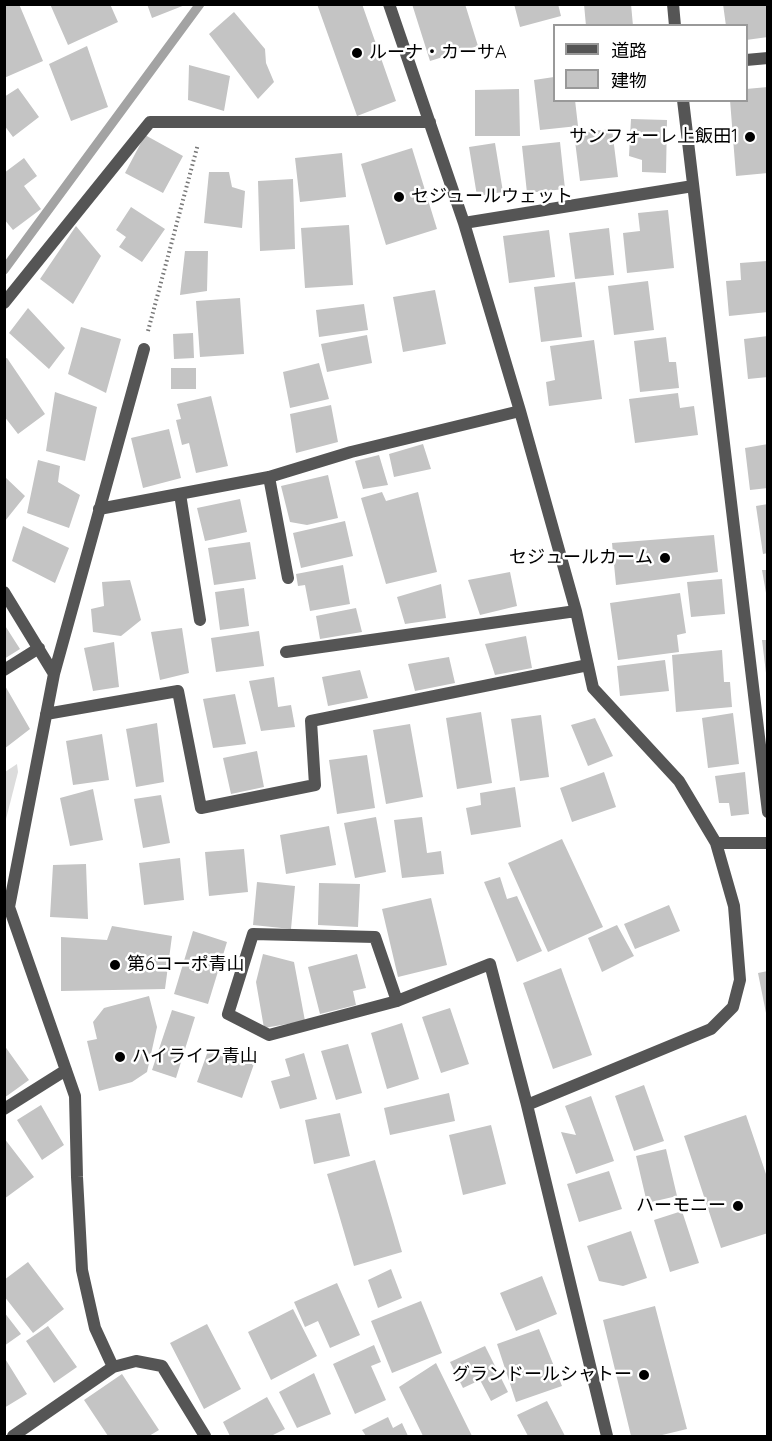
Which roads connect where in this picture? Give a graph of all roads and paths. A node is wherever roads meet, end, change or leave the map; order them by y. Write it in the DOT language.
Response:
graph roads {
  1 [pos="389,4"];
  2 [pos="673,4"];
  3 [pos="675,24"];
  4 [pos="768,58"];
  5 [pos="748,60"];
  6 [pos="683,102"];
  7 [pos="204,122"];
  8 [pos="430,122"];
  9 [pos="693,186"];
  10 [pos="464,223"];
  11 [pos="4,303"];
  12 [pos="144,349"];
  13 [pos="520,411"];
  14 [pos="269,477"];
  15 [pos="180,494"];
  16 [pos="99,509"];
  17 [pos="288,578"];
  18 [pos="4,592"];
  19 [pos="576,611"];
  20 [pos="200,620"];
  21 [pos="39,648"];
  22 [pos="286,652"];
  23 [pos="588,665"];
  24 [pos="4,670"];
  25 [pos="54,674"];
  26 [pos="46,714"];
  27 [pos="768,812"];
  28 [pos="716,843"];
  29 [pos="768,843"];
  30 [pos="7,907"];
  31 [pos="397,1001"];
  32 [pos="66,1070"];
  33 [pos="527,1105"];
  34 [pos="4,1109"];
  35 [pos="113,1367"];
  36 [pos="13,1437"];
  37 [pos="205,1437"];
  38 [pos="607,1437"];
  1 -- 8 [label="street"];
  2 -- 3 [label="street"];
  4 -- 5 [label="street"];
  6 -- 9 [label="street"];
  7 -- 8 [label="street"];
  7 -- 11 [label="street"];
  7 -- 12 [label="path"];
  8 -- 10 [label="street"];
  9 -- 10 [label="street"];
  9 -- 27 [label="street"];
  10 -- 13 [label="street"];
  12 -- 16 [label="street"];
  13 -- 14 [label="street"];
  13 -- 19 [label="street"];
  14 -- 15 [label="street"];
  14 -- 17 [label="street"];
  15 -- 16 [label="street"];
  15 -- 20 [label="street"];
  16 -- 25 [label="street"];
  18 -- 21 [label="street"];
  19 -- 22 [label="street"];
  19 -- 23 [label="street"];
  21 -- 24 [label="street"];
  21 -- 25 [label="street"];
  23 -- 26 [label="street"];
  23 -- 28 [label="street"];
  25 -- 26 [label="street"];
  26 -- 30 [label="street"];
  28 -- 29 [label="street"];
  28 -- 33 [label="street"];
  30 -- 32 [label="street"];
  31 -- 31 [label="street"];
  31 -- 33 [label="street"];
  32 -- 34 [label="street"];
  32 -- 35 [label="street"];
  33 -- 38 [label="street"];
  35 -- 36 [label="street"];
  35 -- 37 [label="street"];
}
